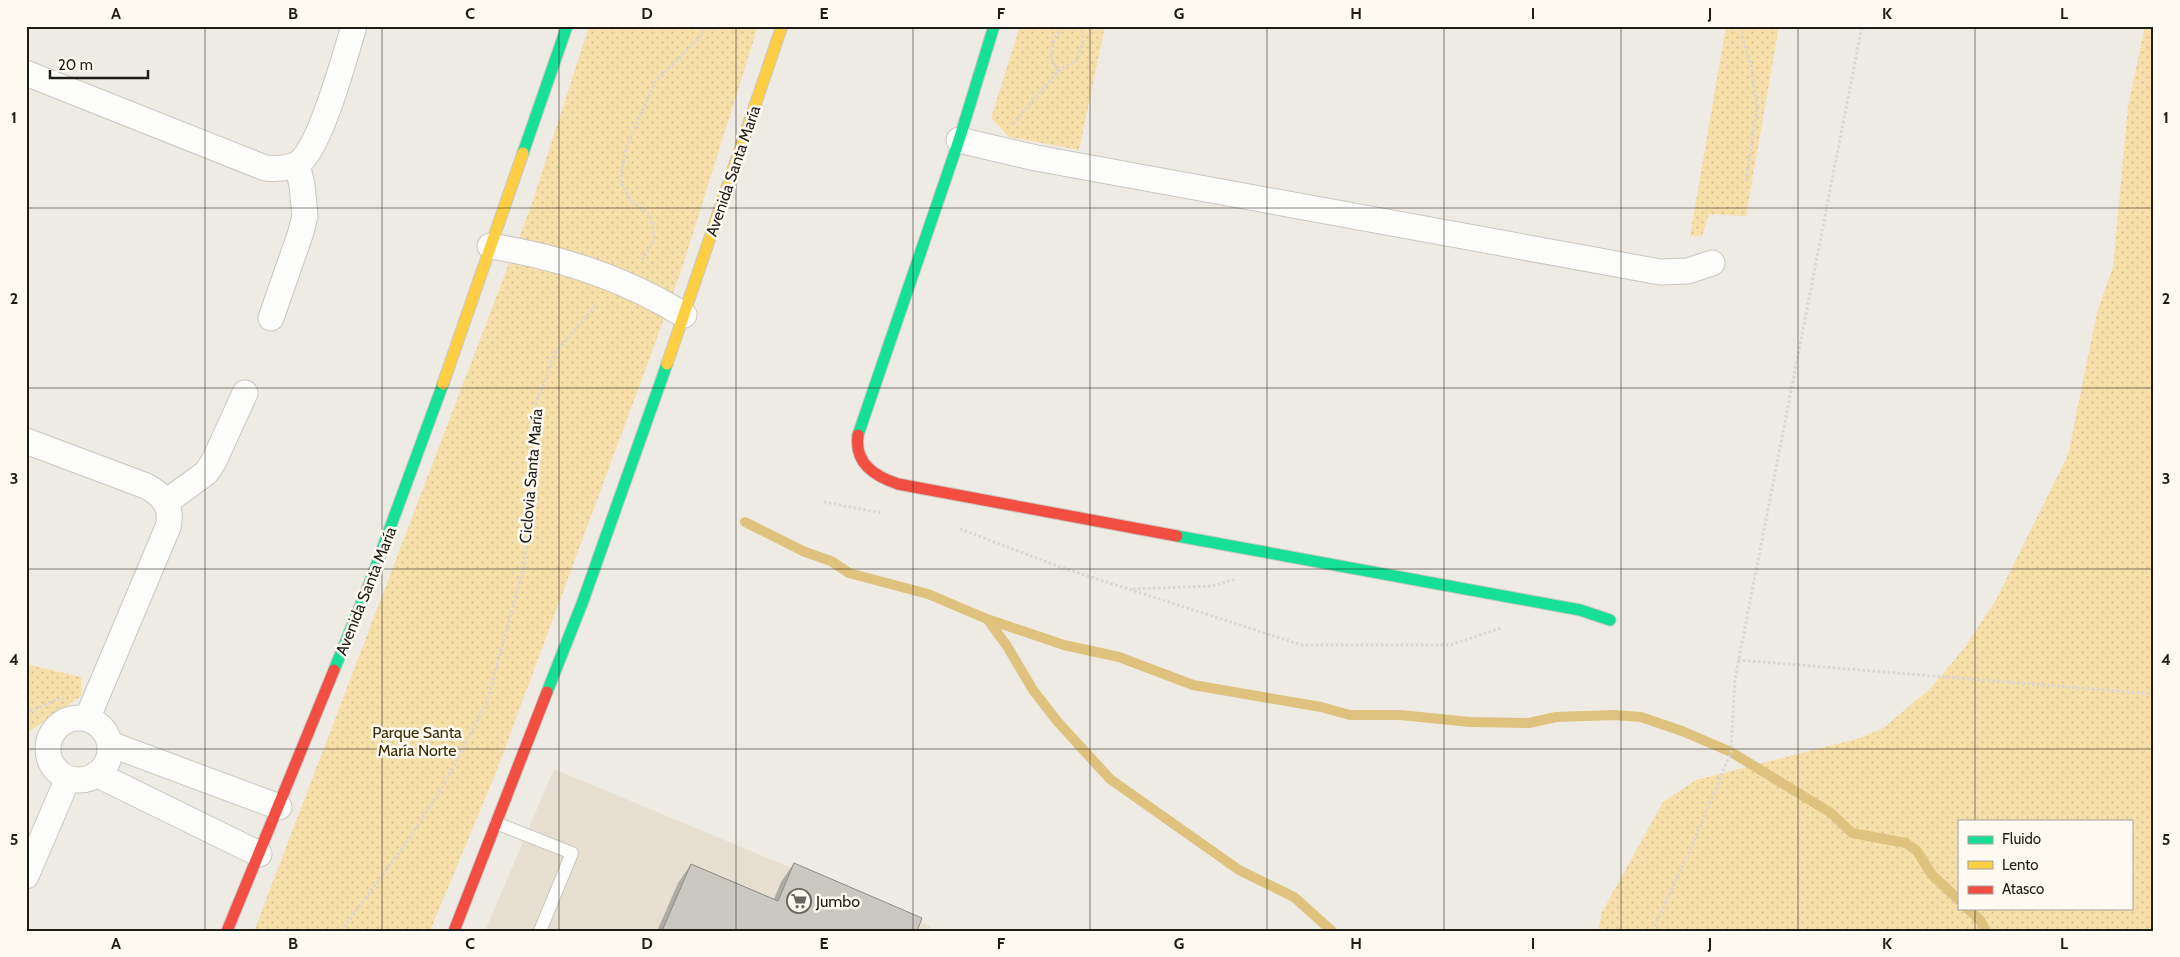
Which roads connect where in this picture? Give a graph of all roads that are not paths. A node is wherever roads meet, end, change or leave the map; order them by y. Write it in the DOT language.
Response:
graph roads {
  1 [pos="354,26"];
  2 [pos="566,26"];
  3 [pos="782,26"];
  4 [pos="994,26"];
  5 [pos="26,73"];
  6 [pos="959,140"];
  7 [pos="297,164"];
  8 [pos="490,246"];
  9 [pos="1712,263"];
  10 [pos="684,315"];
  11 [pos="271,318"];
  12 [pos="246,393"];
  13 [pos="26,441"];
  14 [pos="166,502"];
  15 [pos="1610,620"];
  16 [pos="87,719"];
  17 [pos="110,744"];
  18 [pos="96,774"];
  19 [pos="68,778"];
  20 [pos="279,807"];
  21 [pos="496,823"];
  22 [pos="259,854"];
  23 [pos="26,876"];
  24 [pos="227,931"];
  25 [pos="454,931"];
  26 [pos="540,931"];
  1 -- 7 [label="street"];
  2 -- 8 [label="street, Avenida Santa María"];
  3 -- 10 [label="street, Avenida Santa María"];
  4 -- 6 [label="street"];
  5 -- 7 [label="street"];
  6 -- 9 [label="street"];
  6 -- 15 [label="street"];
  7 -- 11 [label="street"];
  8 -- 10 [label="street"];
  8 -- 20 [label="street, Avenida Santa María"];
  10 -- 21 [label="street, Avenida Santa María"];
  12 -- 14 [label="street"];
  13 -- 14 [label="street"];
  14 -- 16 [label="street"];
  16 -- 17 [label="street"];
  16 -- 19 [label="street"];
  17 -- 18 [label="street"];
  17 -- 20 [label="street"];
  18 -- 19 [label="street"];
  18 -- 22 [label="street"];
  19 -- 23 [label="street"];
  20 -- 22 [label="street, Avenida Santa María"];
  21 -- 25 [label="street, Avenida Santa María"];
  21 -- 26 [label="lane"];
  22 -- 24 [label="street, Avenida Santa María"];
}
